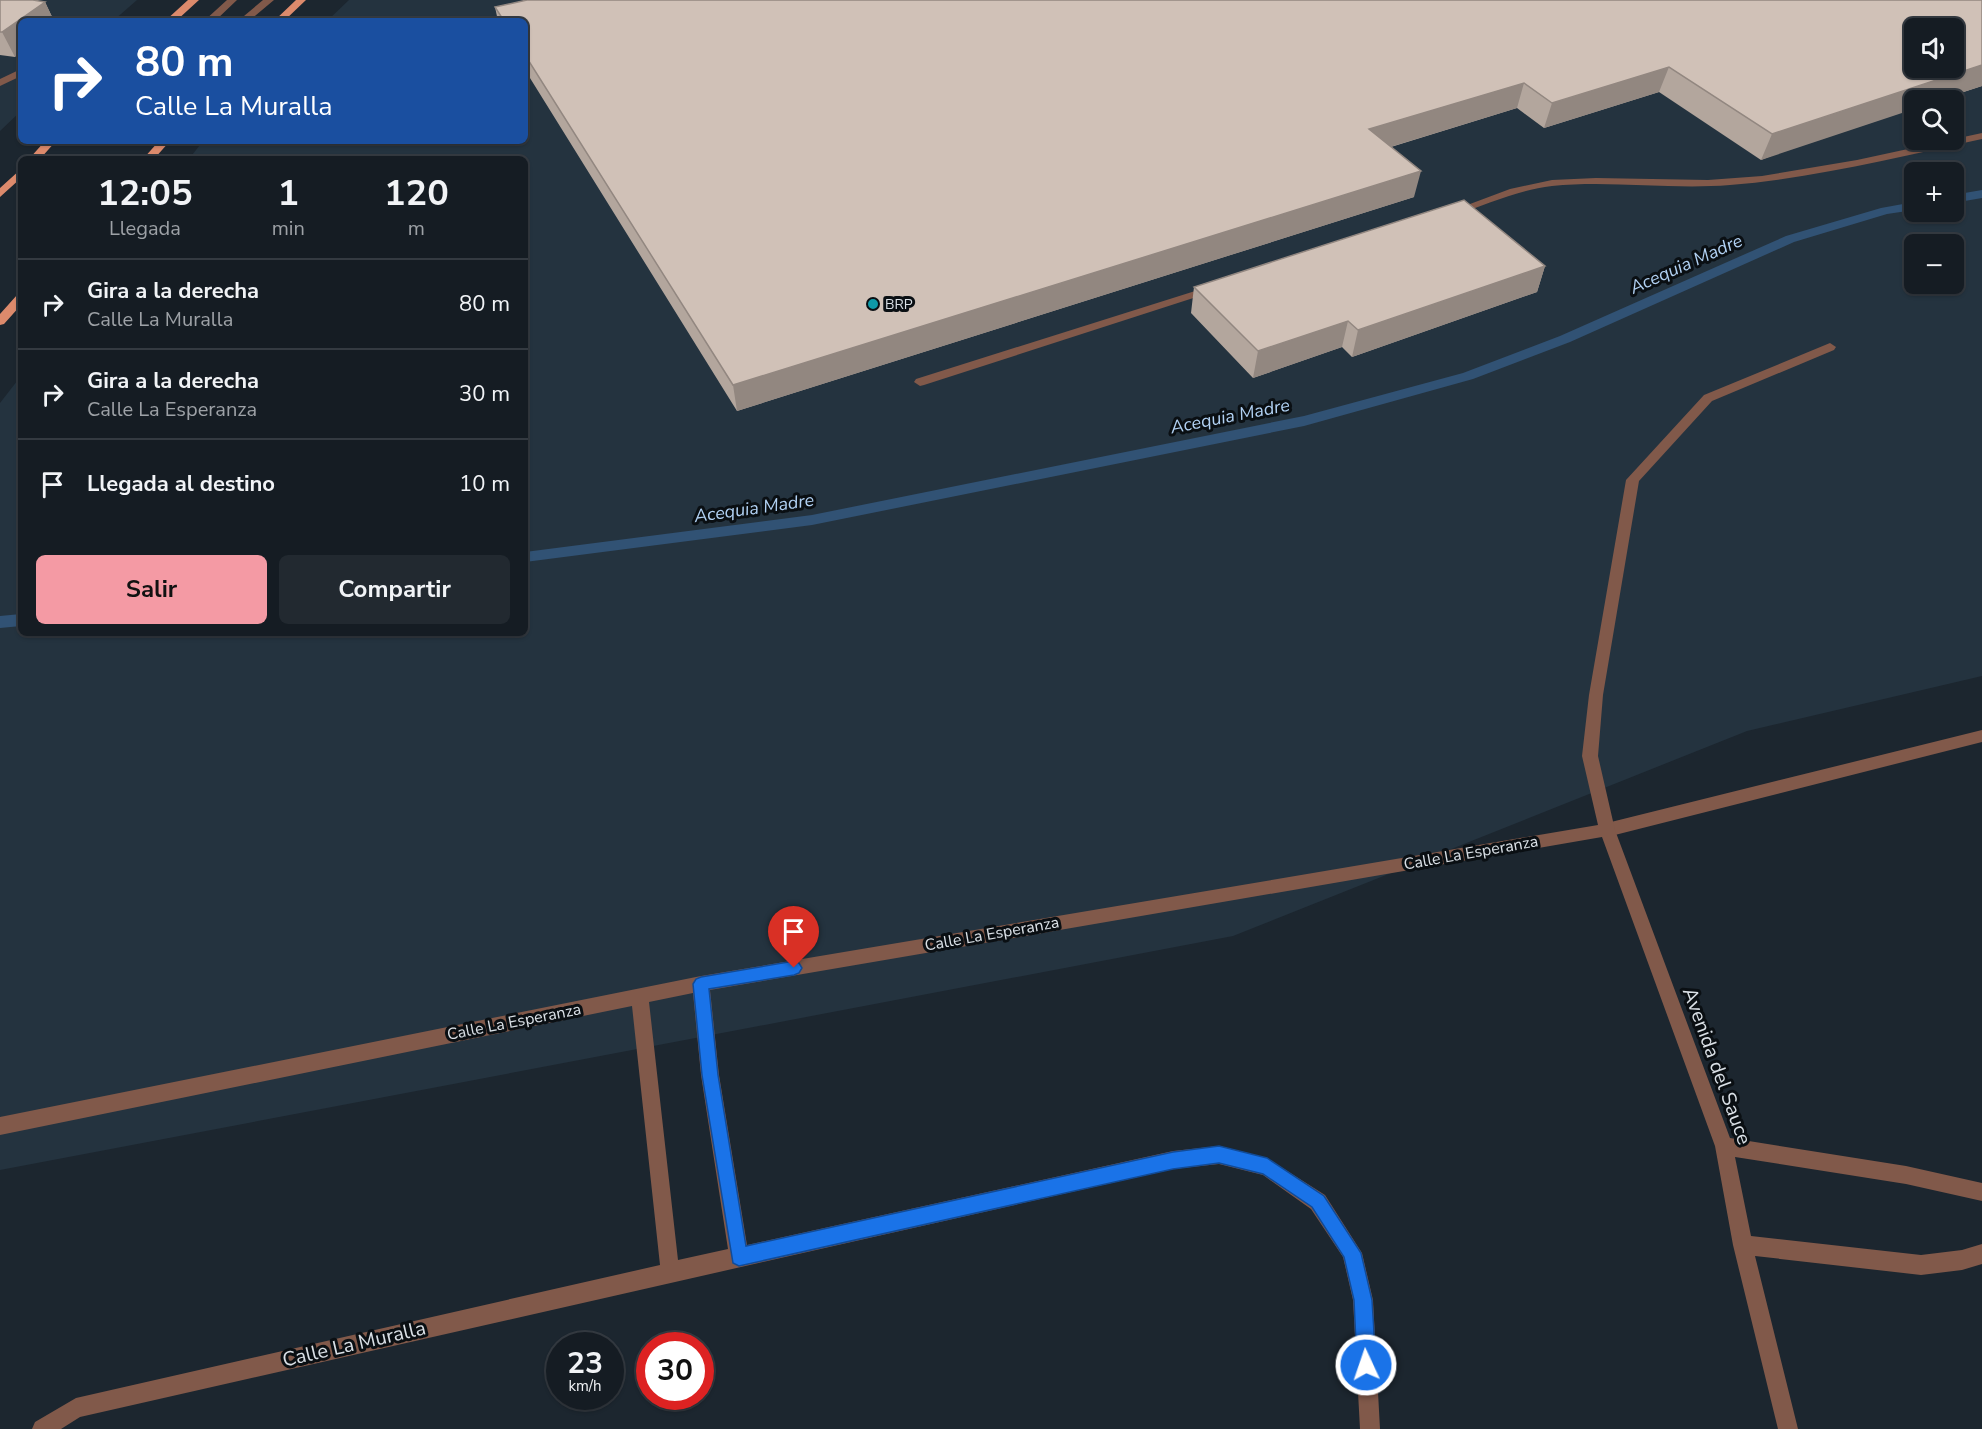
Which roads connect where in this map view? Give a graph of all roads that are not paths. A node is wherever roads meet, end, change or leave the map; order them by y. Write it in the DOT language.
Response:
graph roads {
  1 [pos="194,0"];
  2 [pos="232,0"];
  3 [pos="269,0"];
  4 [pos="301,0"];
  5 [pos="173,18"];
  6 [pos="212,18"];
  7 [pos="247,18"];
  8 [pos="282,18"];
  9 [pos="18,74"];
  10 [pos="0,83"];
  11 [pos="1982,136"];
  12 [pos="48,144"];
  13 [pos="162,144"];
  14 [pos="37,156"];
  15 [pos="151,156"];
  16 [pos="18,175"];
  17 [pos="0,194"];
  18 [pos="1446,215"];
  19 [pos="1228,284"];
  20 [pos="18,301"];
  21 [pos="0,321"];
  22 [pos="1830,347"];
  23 [pos="920,382"];
  24 [pos="1982,736"];
  25 [pos="1607,830"];
  26 [pos="701,984"];
  27 [pos="640,996"];
  28 [pos="0,1126"];
  29 [pos="1724,1146"];
  30 [pos="1982,1192"];
  31 [pos="1743,1245"];
  32 [pos="1982,1254"];
  33 [pos="739,1257"];
  34 [pos="670,1272"];
  35 [pos="42,1429"];
  36 [pos="1370,1429"];
  37 [pos="1788,1429"];
  1 -- 5 [label="main road"];
  2 -- 6 [label="street"];
  3 -- 7 [label="street"];
  4 -- 8 [label="main road"];
  9 -- 10 [label="street"];
  11 -- 18 [label="street"];
  12 -- 14 [label="main road"];
  13 -- 15 [label="main road"];
  16 -- 17 [label="main road"];
  19 -- 23 [label="street"];
  20 -- 21 [label="main road"];
  22 -- 25 [label="street, Avenida del Sauce"];
  24 -- 25 [label="street, Calle La Esperanza"];
  25 -- 26 [label="street, Calle La Esperanza"];
  25 -- 29 [label="street, Avenida del Sauce"];
  26 -- 27 [label="street, Calle La Esperanza"];
  26 -- 33 [label="street"];
  27 -- 28 [label="street, Calle La Esperanza"];
  27 -- 34 [label="street"];
  29 -- 30 [label="street"];
  29 -- 31 [label="street, Avenida del Sauce"];
  31 -- 32 [label="street"];
  31 -- 37 [label="street, Avenida del Sauce"];
  33 -- 34 [label="street, Calle La Muralla"];
  33 -- 36 [label="street, Calle La Muralla"];
  34 -- 35 [label="street, Calle La Muralla"];
}
